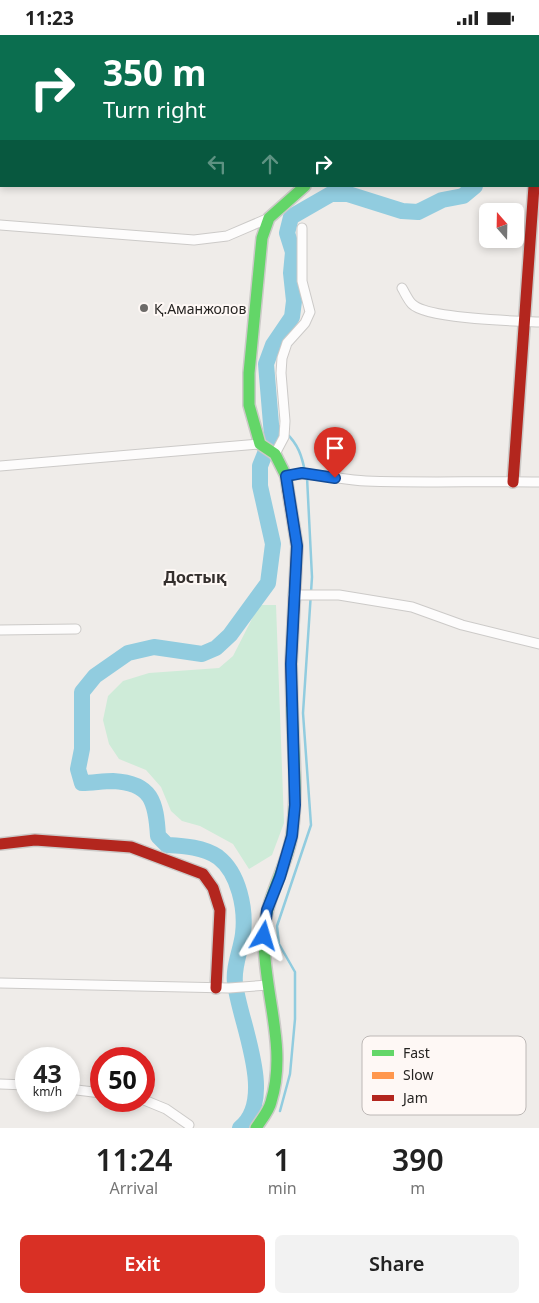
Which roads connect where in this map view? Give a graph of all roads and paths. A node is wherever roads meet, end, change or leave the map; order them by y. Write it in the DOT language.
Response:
graph roads {
  1 [pos="304,187"];
  2 [pos="534,187"];
  3 [pos="270,218"];
  4 [pos="0,225"];
  5 [pos="302,228"];
  6 [pos="402,288"];
  7 [pos="525,321"];
  8 [pos="539,322"];
  9 [pos="260,444"];
  10 [pos="275,454"];
  11 [pos="0,466"];
  12 [pos="286,476"];
  13 [pos="513,482"];
  14 [pos="539,482"];
  15 [pos="293,595"];
  16 [pos="76,629"];
  17 [pos="0,630"];
  18 [pos="539,644"];
  19 [pos="0,844"];
  20 [pos="0,983"];
  21 [pos="268,985"];
  22 [pos="216,988"];
  23 [pos="0,1084"];
  24 [pos="15,1085"];
  25 [pos="155,1104"];
  26 [pos="189,1125"];
  27 [pos="256,1128"];
  1 -- 3 [label="main road"];
  2 -- 7 [label="main road"];
  3 -- 4 [label="street"];
  3 -- 9 [label="main road"];
  5 -- 10 [label="street"];
  6 -- 7 [label="street"];
  7 -- 8 [label="street"];
  7 -- 13 [label="main road"];
  9 -- 10 [label="main road"];
  9 -- 11 [label="street"];
  10 -- 12 [label="main road"];
  12 -- 13 [label="street"];
  12 -- 15 [label="main road"];
  13 -- 14 [label="street"];
  15 -- 18 [label="street"];
  15 -- 21 [label="main road"];
  16 -- 17 [label="street"];
  19 -- 22 [label="main road"];
  20 -- 22 [label="street"];
  21 -- 22 [label="street"];
  21 -- 27 [label="main road"];
  23 -- 24 [label="street"];
  25 -- 26 [label="street"];
}
